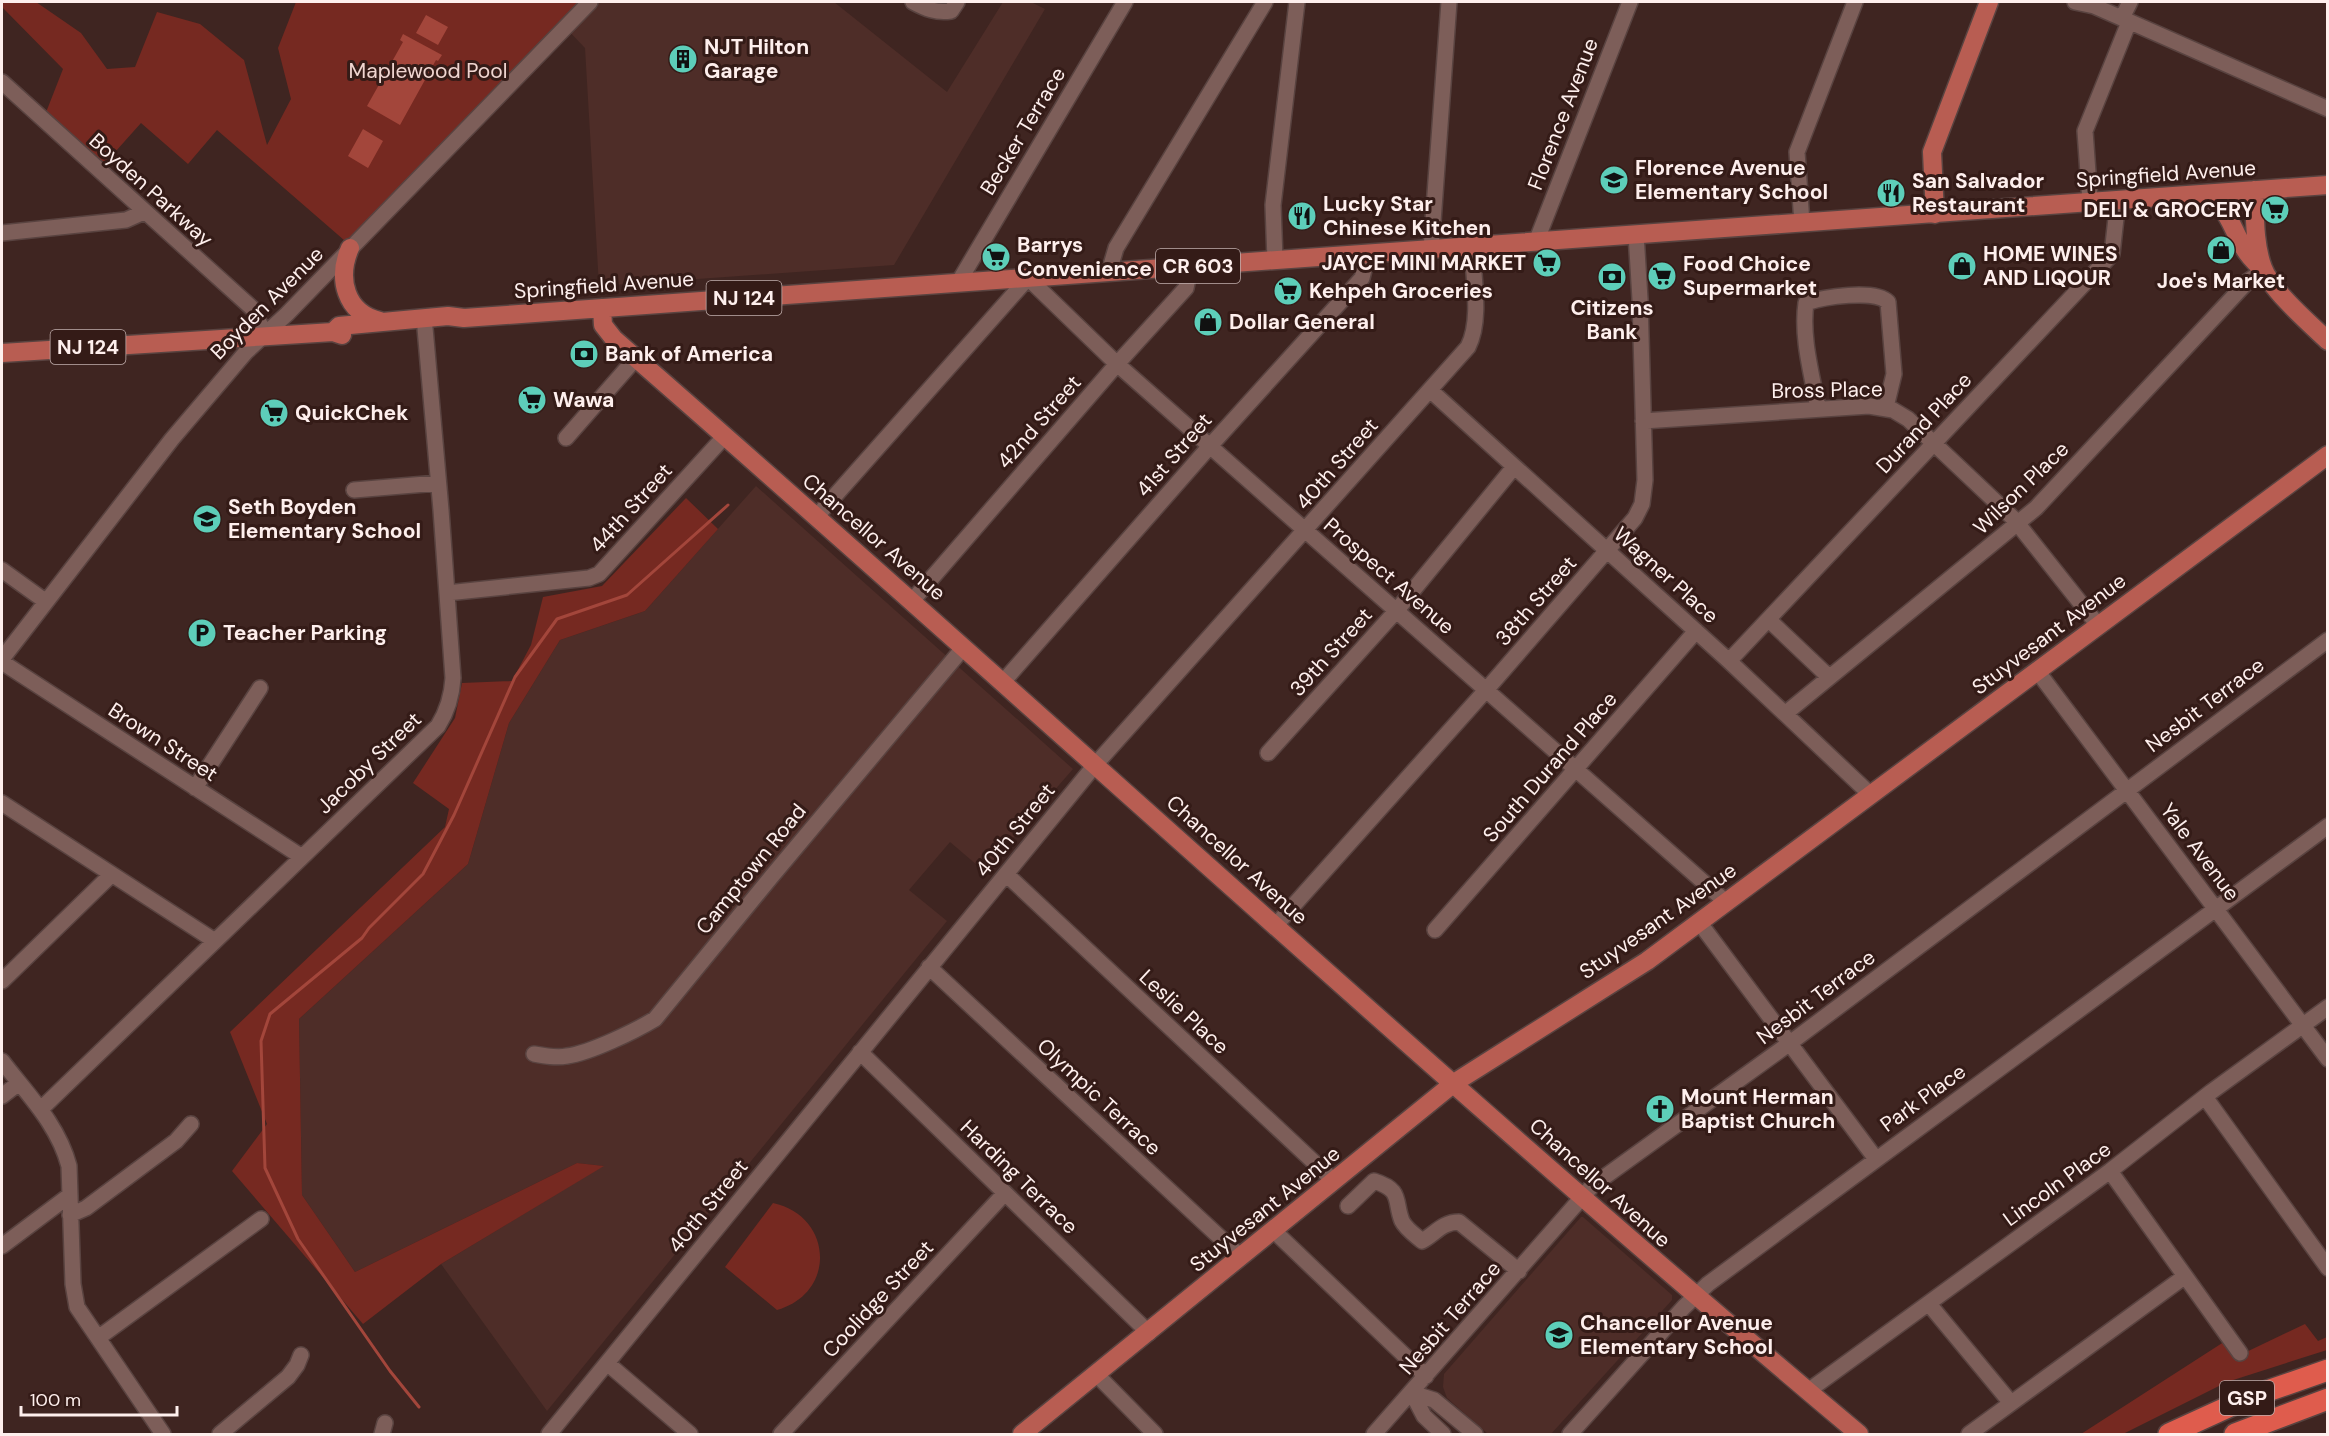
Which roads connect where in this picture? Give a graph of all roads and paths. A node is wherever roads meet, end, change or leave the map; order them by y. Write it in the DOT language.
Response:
graph roads {
  1 [pos="590,2"];
  2 [pos="913,2"];
  3 [pos="957,2"];
  4 [pos="1125,2"];
  5 [pos="1265,2"];
  6 [pos="1297,2"];
  7 [pos="1449,2"];
  8 [pos="1630,2"];
  9 [pos="1855,2"];
  10 [pos="1989,2"];
  11 [pos="2075,2"];
  12 [pos="2130,2"];
  13 [pos="2125,20"];
  14 [pos="2,82"];
  15 [pos="2328,109"];
  16 [pos="2328,185"];
  17 [pos="2254,190"];
  18 [pos="2199,194"];
  19 [pos="2114,200"];
  20 [pos="2090,201"];
  21 [pos="144,212"];
  22 [pos="1935,214"];
  23 [pos="1802,223"];
  24 [pos="2,232"];
  25 [pos="1636,234"];
  26 [pos="1536,242"];
  27 [pos="1472,246"];
  28 [pos="350,248"];
  29 [pos="1431,249"];
  30 [pos="1368,254"];
  31 [pos="1275,260"];
  32 [pos="1190,267"];
  33 [pos="2263,270"];
  34 [pos="1109,272"];
  35 [pos="1029,278"];
  36 [pos="958,283"];
  37 [pos="898,287"];
  38 [pos="602,308"];
  39 [pos="465,318"];
  40 [pos="394,321"];
  41 [pos="425,328"];
  42 [pos="333,332"];
  43 [pos="265,335"];
  44 [pos="2328,341"];
  45 [pos="2,353"];
  46 [pos="636,358"];
  47 [pos="1117,364"];
  48 [pos="1430,390"];
  49 [pos="1886,407"];
  50 [pos="1818,408"];
  51 [pos="1644,421"];
  52 [pos="724,436"];
  53 [pos="566,438"];
  54 [pos="1934,443"];
  55 [pos="1210,446"];
  56 [pos="2328,455"];
  57 [pos="1514,467"];
  58 [pos="438,483"];
  59 [pos="354,490"];
  60 [pos="817,516"];
  61 [pos="2018,524"];
  62 [pos="1306,531"];
  63 [pos="1608,551"];
  64 [pos="2,570"];
  65 [pos="447,593"];
  66 [pos="45,601"];
  67 [pos="912,601"];
  68 [pos="1396,610"];
  69 [pos="1769,620"];
  70 [pos="2098,625"];
  71 [pos="1696,631"];
  72 [pos="2328,640"];
  73 [pos="964,647"];
  74 [pos="2,661"];
  75 [pos="1729,661"];
  76 [pos="2038,672"];
  77 [pos="1829,677"];
  78 [pos="1003,682"];
  79 [pos="260,688"];
  80 [pos="1487,689"];
  81 [pos="1786,713"];
  82 [pos="1268,753"];
  83 [pos="1095,765"];
  84 [pos="1575,769"];
  85 [pos="195,788"];
  86 [pos="2127,790"];
  87 [pos="1871,795"];
  88 [pos="2,803"];
  89 [pos="2328,826"];
  90 [pos="302,857"];
  91 [pos="1006,874"];
  92 [pos="111,875"];
  93 [pos="1726,902"];
  94 [pos="2217,909"];
  95 [pos="1699,922"];
  96 [pos="1276,925"];
  97 [pos="1435,930"];
  98 [pos="215,941"];
  99 [pos="929,967"];
  100 [pos="2,981"];
  101 [pos="2328,1007"];
  102 [pos="2302,1025"];
  103 [pos="1790,1043"];
  104 [pos="860,1052"];
  105 [pos="534,1054"];
  106 [pos="2328,1059"];
  107 [pos="2,1061"];
  108 [pos="19,1083"];
  109 [pos="1454,1083"];
  110 [pos="2,1096"];
  111 [pos="2205,1097"];
  112 [pos="41,1109"];
  113 [pos="191,1124"];
  114 [pos="1876,1159"];
  115 [pos="2110,1171"];
  116 [pos="1334,1181"];
  117 [pos="1005,1193"];
  118 [pos="70,1195"];
  119 [pos="1582,1197"];
  120 [pos="1348,1206"];
  121 [pos="70,1215"];
  122 [pos="261,1219"];
  123 [pos="1274,1231"];
  124 [pos="2,1246"];
  125 [pos="1241,1257"];
  126 [pos="2328,1268"];
  127 [pos="1519,1271"];
  128 [pos="2184,1277"];
  129 [pos="1695,1296"];
  130 [pos="1929,1304"];
  131 [pos="1149,1332"];
  132 [pos="98,1338"];
  133 [pos="2240,1353"];
  134 [pos="301,1355"];
  135 [pos="607,1363"];
  136 [pos="2328,1370"];
  137 [pos="1097,1375"];
  138 [pos="1426,1376"];
  139 [pos="1808,1391"];
  140 [pos="1412,1393"];
  141 [pos="2328,1399"];
  142 [pos="2011,1403"];
  143 [pos="159,1434"];
  144 [pos="220,1434"];
  145 [pos="549,1434"];
  146 [pos="690,1434"];
  147 [pos="781,1434"];
  148 [pos="1022,1434"];
  149 [pos="1155,1434"];
  150 [pos="1374,1434"];
  151 [pos="1443,1434"];
  152 [pos="1475,1434"];
  153 [pos="1570,1434"];
  154 [pos="1859,1434"];
  155 [pos="1969,1434"];
  156 [pos="2169,1434"];
  157 [pos="2235,1434"];
  1 -- 28 [label="street, Boyden Avenue"];
  2 -- 3 [label="street"];
  4 -- 36 [label="street, Becker Terrace"];
  5 -- 34 [label="street"];
  6 -- 31 [label="street"];
  7 -- 29 [label="street"];
  8 -- 26 [label="street, Florence Avenue"];
  9 -- 23 [label="street"];
  10 -- 22 [label="main road"];
  11 -- 13 [label="street"];
  12 -- 13 [label="street"];
  13 -- 15 [label="street"];
  13 -- 20 [label="street"];
  14 -- 21 [label="street, Boyden Parkway"];
  16 -- 17 [label="main road, Springfield Avenue / CR 603"];
  17 -- 18 [label="main road, Springfield Avenue / CR 603"];
  17 -- 33 [label="main road"];
  18 -- 19 [label="main road, Springfield Avenue / CR 603"];
  18 -- 33 [label="main road"];
  19 -- 20 [label="main road, Springfield Avenue / CR 603"];
  19 -- 54 [label="street, Durand Place"];
  20 -- 22 [label="main road, Springfield Avenue / CR 603"];
  21 -- 24 [label="street"];
  21 -- 43 [label="street, Boyden Parkway"];
  22 -- 23 [label="main road, Springfield Avenue / CR 603"];
  23 -- 25 [label="main road, Springfield Avenue / CR 603"];
  25 -- 26 [label="main road, Springfield Avenue / CR 603"];
  25 -- 51 [label="street, 38th Street"];
  26 -- 27 [label="main road, Springfield Avenue / CR 603"];
  27 -- 29 [label="main road, Springfield Avenue / CR 603"];
  27 -- 48 [label="street, 40th Street"];
  28 -- 40 [label="main road"];
  28 -- 43 [label="street, Boyden Avenue"];
  29 -- 30 [label="main road, Springfield Avenue / CR 603"];
  30 -- 31 [label="main road, Springfield Avenue / CR 603"];
  30 -- 55 [label="street, 41st Street"];
  31 -- 32 [label="main road, Springfield Avenue / CR 603"];
  32 -- 34 [label="main road, Springfield Avenue / CR 603"];
  32 -- 47 [label="street, 42nd Street"];
  33 -- 44 [label="main road"];
  33 -- 61 [label="street, Wilson Place"];
  34 -- 35 [label="main road, Springfield Avenue / CR 603"];
  35 -- 36 [label="main road, Springfield Avenue / CR 603"];
  35 -- 47 [label="street, Prospect Avenue"];
  35 -- 60 [label="street"];
  36 -- 37 [label="main road, Springfield Avenue / CR 603"];
  37 -- 38 [label="main road, Springfield Avenue / NJ 124"];
  38 -- 39 [label="main road, Springfield Avenue / NJ 124"];
  38 -- 46 [label="main road, Chancellor Avenue"];
  39 -- 40 [label="main road, Springfield Avenue / NJ 124"];
  39 -- 41 [label="main road, Springfield Avenue / NJ 124"];
  40 -- 42 [label="main road, Springfield Avenue / NJ 124"];
  41 -- 42 [label="main road, Springfield Avenue / NJ 124"];
  41 -- 58 [label="street, Jacoby Street"];
  42 -- 43 [label="main road, Springfield Avenue / NJ 124"];
  43 -- 45 [label="main road, Springfield Avenue / NJ 124"];
  43 -- 66 [label="street, Boyden Avenue"];
  46 -- 52 [label="main road, Chancellor Avenue"];
  46 -- 53 [label="street"];
  47 -- 55 [label="street, Prospect Avenue"];
  47 -- 67 [label="street, 42nd Street"];
  48 -- 57 [label="street, Wagner Place"];
  48 -- 62 [label="street, 40th Street"];
  49 -- 50 [label="street, Bross Place"];
  49 -- 50 [label="street"];
  49 -- 54 [label="street, Bross Place"];
  50 -- 51 [label="street, Bross Place"];
  51 -- 63 [label="street, 38th Street"];
  52 -- 60 [label="main road, Chancellor Avenue"];
  52 -- 65 [label="street, 44th Street"];
  54 -- 61 [label="street, Bross Place"];
  54 -- 69 [label="street, Durand Place"];
  55 -- 62 [label="street, Prospect Avenue"];
  55 -- 78 [label="street, 41st Street"];
  56 -- 70 [label="main road, Stuyvesant Avenue"];
  57 -- 63 [label="street, Wagner Place"];
  57 -- 68 [label="street, 39th Street"];
  58 -- 59 [label="street"];
  58 -- 65 [label="street, Jacoby Street"];
  60 -- 67 [label="main road, Chancellor Avenue"];
  61 -- 70 [label="street, Bross Place"];
  61 -- 77 [label="street, Wilson Place"];
  62 -- 68 [label="street, Prospect Avenue"];
  62 -- 83 [label="street, 40th Street"];
  63 -- 71 [label="street, Wagner Place"];
  63 -- 80 [label="street, 38th Street"];
  64 -- 66 [label="street"];
  65 -- 90 [label="street, Jacoby Street"];
  66 -- 74 [label="street, Boyden Avenue"];
  67 -- 73 [label="main road, Chancellor Avenue"];
  68 -- 80 [label="street, Prospect Avenue"];
  68 -- 82 [label="street, 39th Street"];
  69 -- 75 [label="street, Durand Place"];
  69 -- 77 [label="street"];
  70 -- 76 [label="main road, Stuyvesant Avenue"];
  71 -- 75 [label="street, Wagner Place"];
  71 -- 84 [label="street, South Durand Place"];
  72 -- 86 [label="street, Nesbit Terrace"];
  73 -- 78 [label="main road, Chancellor Avenue"];
  73 -- 105 [label="street, Camptown Road"];
  74 -- 85 [label="street, Brown Street"];
  75 -- 81 [label="street, Wagner Place"];
  76 -- 86 [label="street, Yale Avenue"];
  76 -- 87 [label="main road, Stuyvesant Avenue"];
  77 -- 81 [label="street, Wilson Place"];
  78 -- 83 [label="main road, Chancellor Avenue"];
  79 -- 85 [label="street"];
  80 -- 84 [label="street, Prospect Avenue"];
  80 -- 96 [label="street, 38th Street"];
  81 -- 87 [label="street, Wagner Place"];
  83 -- 91 [label="street, 40th Street"];
  83 -- 96 [label="main road, Chancellor Avenue"];
  84 -- 93 [label="street, Prospect Avenue"];
  84 -- 97 [label="street, South Durand Place"];
  85 -- 90 [label="street, Brown Street"];
  86 -- 94 [label="street, Yale Avenue"];
  86 -- 103 [label="street, Nesbit Terrace"];
  87 -- 93 [label="main road, Stuyvesant Avenue"];
  88 -- 92 [label="street"];
  89 -- 94 [label="street, Park Place"];
  90 -- 98 [label="street, Jacoby Street"];
  91 -- 99 [label="street, 40th Street"];
  91 -- 116 [label="street, Leslie Place"];
  92 -- 98 [label="street"];
  92 -- 100 [label="street"];
  93 -- 95 [label="main road, Stuyvesant Avenue"];
  94 -- 102 [label="street, Yale Avenue"];
  94 -- 114 [label="street, Park Place"];
  95 -- 103 [label="street"];
  95 -- 109 [label="main road, Stuyvesant Avenue"];
  96 -- 109 [label="main road, Chancellor Avenue"];
  98 -- 112 [label="street, Jacoby Street"];
  99 -- 104 [label="street, 40th Street"];
  99 -- 125 [label="street, Olympic Terrace"];
  101 -- 102 [label="street, Lincoln Place"];
  102 -- 106 [label="street, Yale Avenue"];
  102 -- 111 [label="street, Lincoln Place"];
  103 -- 114 [label="street"];
  103 -- 119 [label="street, Nesbit Terrace"];
  104 -- 117 [label="street, Harding Terrace"];
  104 -- 135 [label="street, 40th Street"];
  107 -- 108 [label="street"];
  108 -- 110 [label="street"];
  108 -- 112 [label="street"];
  109 -- 116 [label="main road, Stuyvesant Avenue"];
  109 -- 119 [label="main road, Chancellor Avenue"];
  111 -- 115 [label="street, Lincoln Place"];
  111 -- 126 [label="street"];
  112 -- 118 [label="street"];
  113 -- 121 [label="street"];
  114 -- 129 [label="street, Park Place"];
  115 -- 128 [label="street"];
  115 -- 130 [label="street, Lincoln Place"];
  116 -- 123 [label="main road, Stuyvesant Avenue"];
  117 -- 131 [label="street, Harding Terrace"];
  117 -- 147 [label="street, Coolidge Street"];
  118 -- 121 [label="street"];
  118 -- 124 [label="street"];
  119 -- 127 [label="street, Nesbit Terrace"];
  119 -- 129 [label="main road, Chancellor Avenue"];
  120 -- 127 [label="street"];
  121 -- 132 [label="street"];
  122 -- 132 [label="street"];
  123 -- 125 [label="main road, Stuyvesant Avenue"];
  123 -- 138 [label="street"];
  125 -- 131 [label="main road, Stuyvesant Avenue"];
  127 -- 138 [label="street, Nesbit Terrace"];
  128 -- 133 [label="street"];
  128 -- 142 [label="street"];
  129 -- 139 [label="main road, Chancellor Avenue"];
  129 -- 153 [label="street, Park Place"];
  130 -- 139 [label="street, Lincoln Place"];
  130 -- 142 [label="street"];
  131 -- 137 [label="main road, Stuyvesant Avenue"];
  132 -- 143 [label="street"];
  134 -- 144 [label="street"];
  135 -- 145 [label="street, 40th Street"];
  135 -- 146 [label="street"];
  136 -- 156 [label="highway, GSP"];
  137 -- 148 [label="main road, Stuyvesant Avenue"];
  137 -- 149 [label="street"];
  138 -- 140 [label="street, Nesbit Terrace"];
  139 -- 154 [label="main road, Chancellor Avenue"];
  140 -- 150 [label="street, Nesbit Terrace"];
  140 -- 151 [label="street"];
  140 -- 152 [label="street"];
  141 -- 157 [label="highway, GSP"];
  142 -- 155 [label="street"];
}
